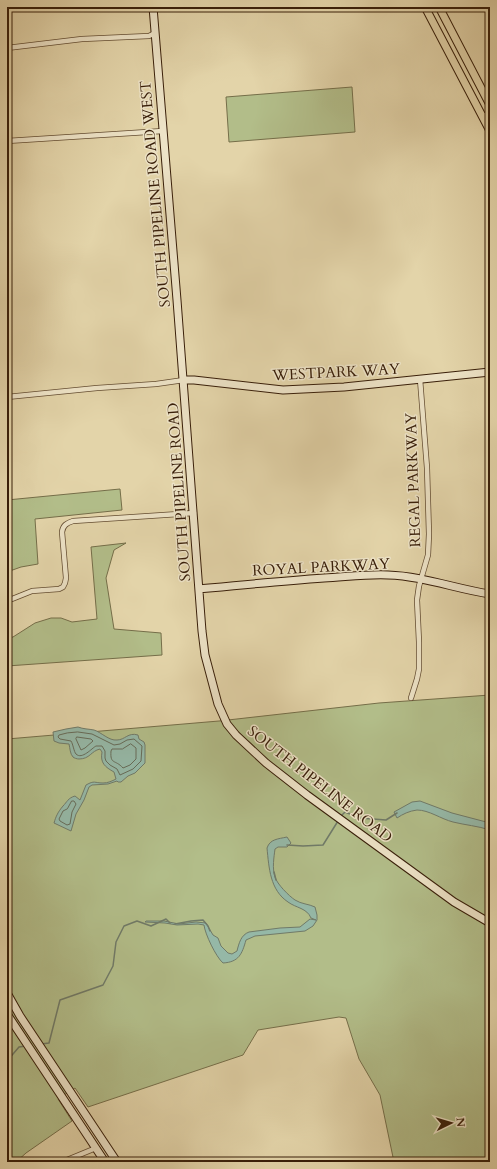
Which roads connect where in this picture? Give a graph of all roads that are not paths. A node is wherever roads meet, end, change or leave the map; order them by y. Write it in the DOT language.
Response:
graph roads {
  1 [pos="153,7"];
  2 [pos="425,7"];
  3 [pos="439,7"];
  4 [pos="155,33"];
  5 [pos="7,48"];
  6 [pos="490,105"];
  7 [pos="490,113"];
  8 [pos="482,117"];
  9 [pos="163,131"];
  10 [pos="490,131"];
  11 [pos="7,141"];
  12 [pos="490,372"];
  13 [pos="420,379"];
  14 [pos="184,380"];
  15 [pos="7,397"];
  16 [pos="194,513"];
  17 [pos="421,579"];
  18 [pos="199,589"];
  19 [pos="490,594"];
  20 [pos="7,601"];
  21 [pos="411,698"];
  22 [pos="490,923"];
  23 [pos="7,993"];
  24 [pos="7,1014"];
  25 [pos="96,1148"];
  26 [pos="65,1161"];
  27 [pos="105,1162"];
  28 [pos="117,1162"];
  1 -- 4 [label="street, SOUTH PIPELINE ROAD WEST"];
  2 -- 8 [label="main road"];
  3 -- 6 [label="main road"];
  4 -- 5 [label="street"];
  4 -- 9 [label="street, SOUTH PIPELINE ROAD WEST"];
  7 -- 8 [label="street"];
  8 -- 10 [label="main road"];
  9 -- 11 [label="street"];
  9 -- 14 [label="street, SOUTH PIPELINE ROAD WEST"];
  12 -- 13 [label="street, WESTPARK WAY"];
  13 -- 14 [label="street, WESTPARK WAY"];
  13 -- 17 [label="street, REGAL PARKWAY"];
  14 -- 15 [label="street"];
  14 -- 16 [label="street, SOUTH PIPELINE ROAD"];
  16 -- 18 [label="street, SOUTH PIPELINE ROAD"];
  16 -- 20 [label="street"];
  17 -- 18 [label="street, ROYAL PARKWAY"];
  17 -- 19 [label="street, ROYAL PARKWAY"];
  17 -- 21 [label="street, REGAL PARKWAY"];
  18 -- 22 [label="street, SOUTH PIPELINE ROAD"];
  23 -- 28 [label="street"];
  24 -- 25 [label="street"];
  25 -- 26 [label="street"];
  25 -- 27 [label="street"];
}
